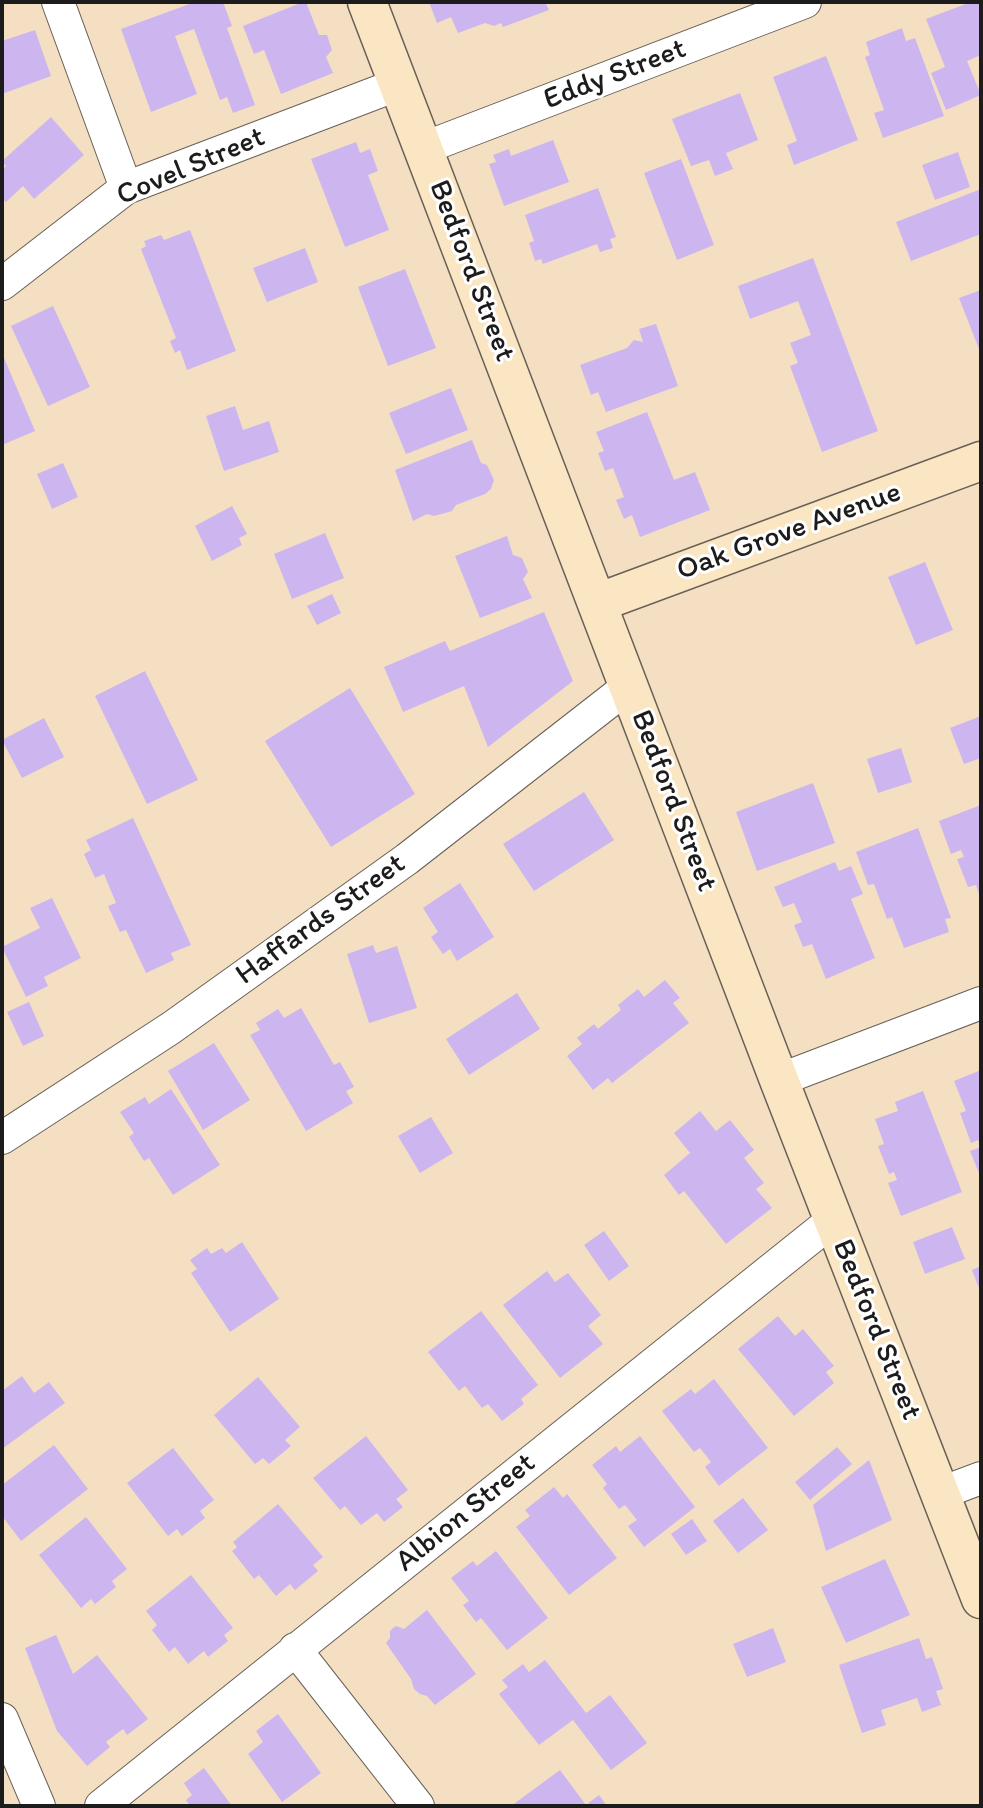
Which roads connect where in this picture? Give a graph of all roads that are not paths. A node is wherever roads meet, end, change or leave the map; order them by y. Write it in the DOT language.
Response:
graph roads {
  1 [pos="58,2"];
  2 [pos="367,2"];
  3 [pos="805,2"];
  4 [pos="399,84"];
  5 [pos="424,148"];
  6 [pos="126,188"];
  7 [pos="2,284"];
  8 [pos="981,461"];
  9 [pos="597,603"];
  10 [pos="629,686"];
  11 [pos="981,1003"];
  12 [pos="779,1080"];
  13 [pos="2,1138"];
  14 [pos="833,1220"];
  15 [pos="981,1478"];
  16 [pos="941,1493"];
  17 [pos="981,1599"];
  18 [pos="295,1649"];
  19 [pos="2,1719"];
  20 [pos="39,1806"];
  21 [pos="101,1806"];
  22 [pos="418,1806"];
  1 -- 6 [label="street"];
  2 -- 4 [label="main road, Bedford Street"];
  3 -- 5 [label="street, Eddy Street"];
  4 -- 5 [label="main road, Bedford Street"];
  4 -- 6 [label="street, Covel Street"];
  5 -- 9 [label="main road, Bedford Street"];
  6 -- 7 [label="street, Covel Street"];
  8 -- 9 [label="main road, Oak Grove Avenue"];
  9 -- 10 [label="main road, Bedford Street"];
  10 -- 12 [label="main road, Bedford Street"];
  10 -- 13 [label="street, Haffards Street"];
  11 -- 12 [label="street"];
  12 -- 14 [label="main road, Bedford Street"];
  14 -- 16 [label="main road, Bedford Street"];
  14 -- 18 [label="street, Albion Street"];
  15 -- 16 [label="street"];
  16 -- 17 [label="main road, Bedford Street"];
  18 -- 21 [label="street, Albion Street"];
  18 -- 22 [label="street"];
  19 -- 20 [label="street"];
}
